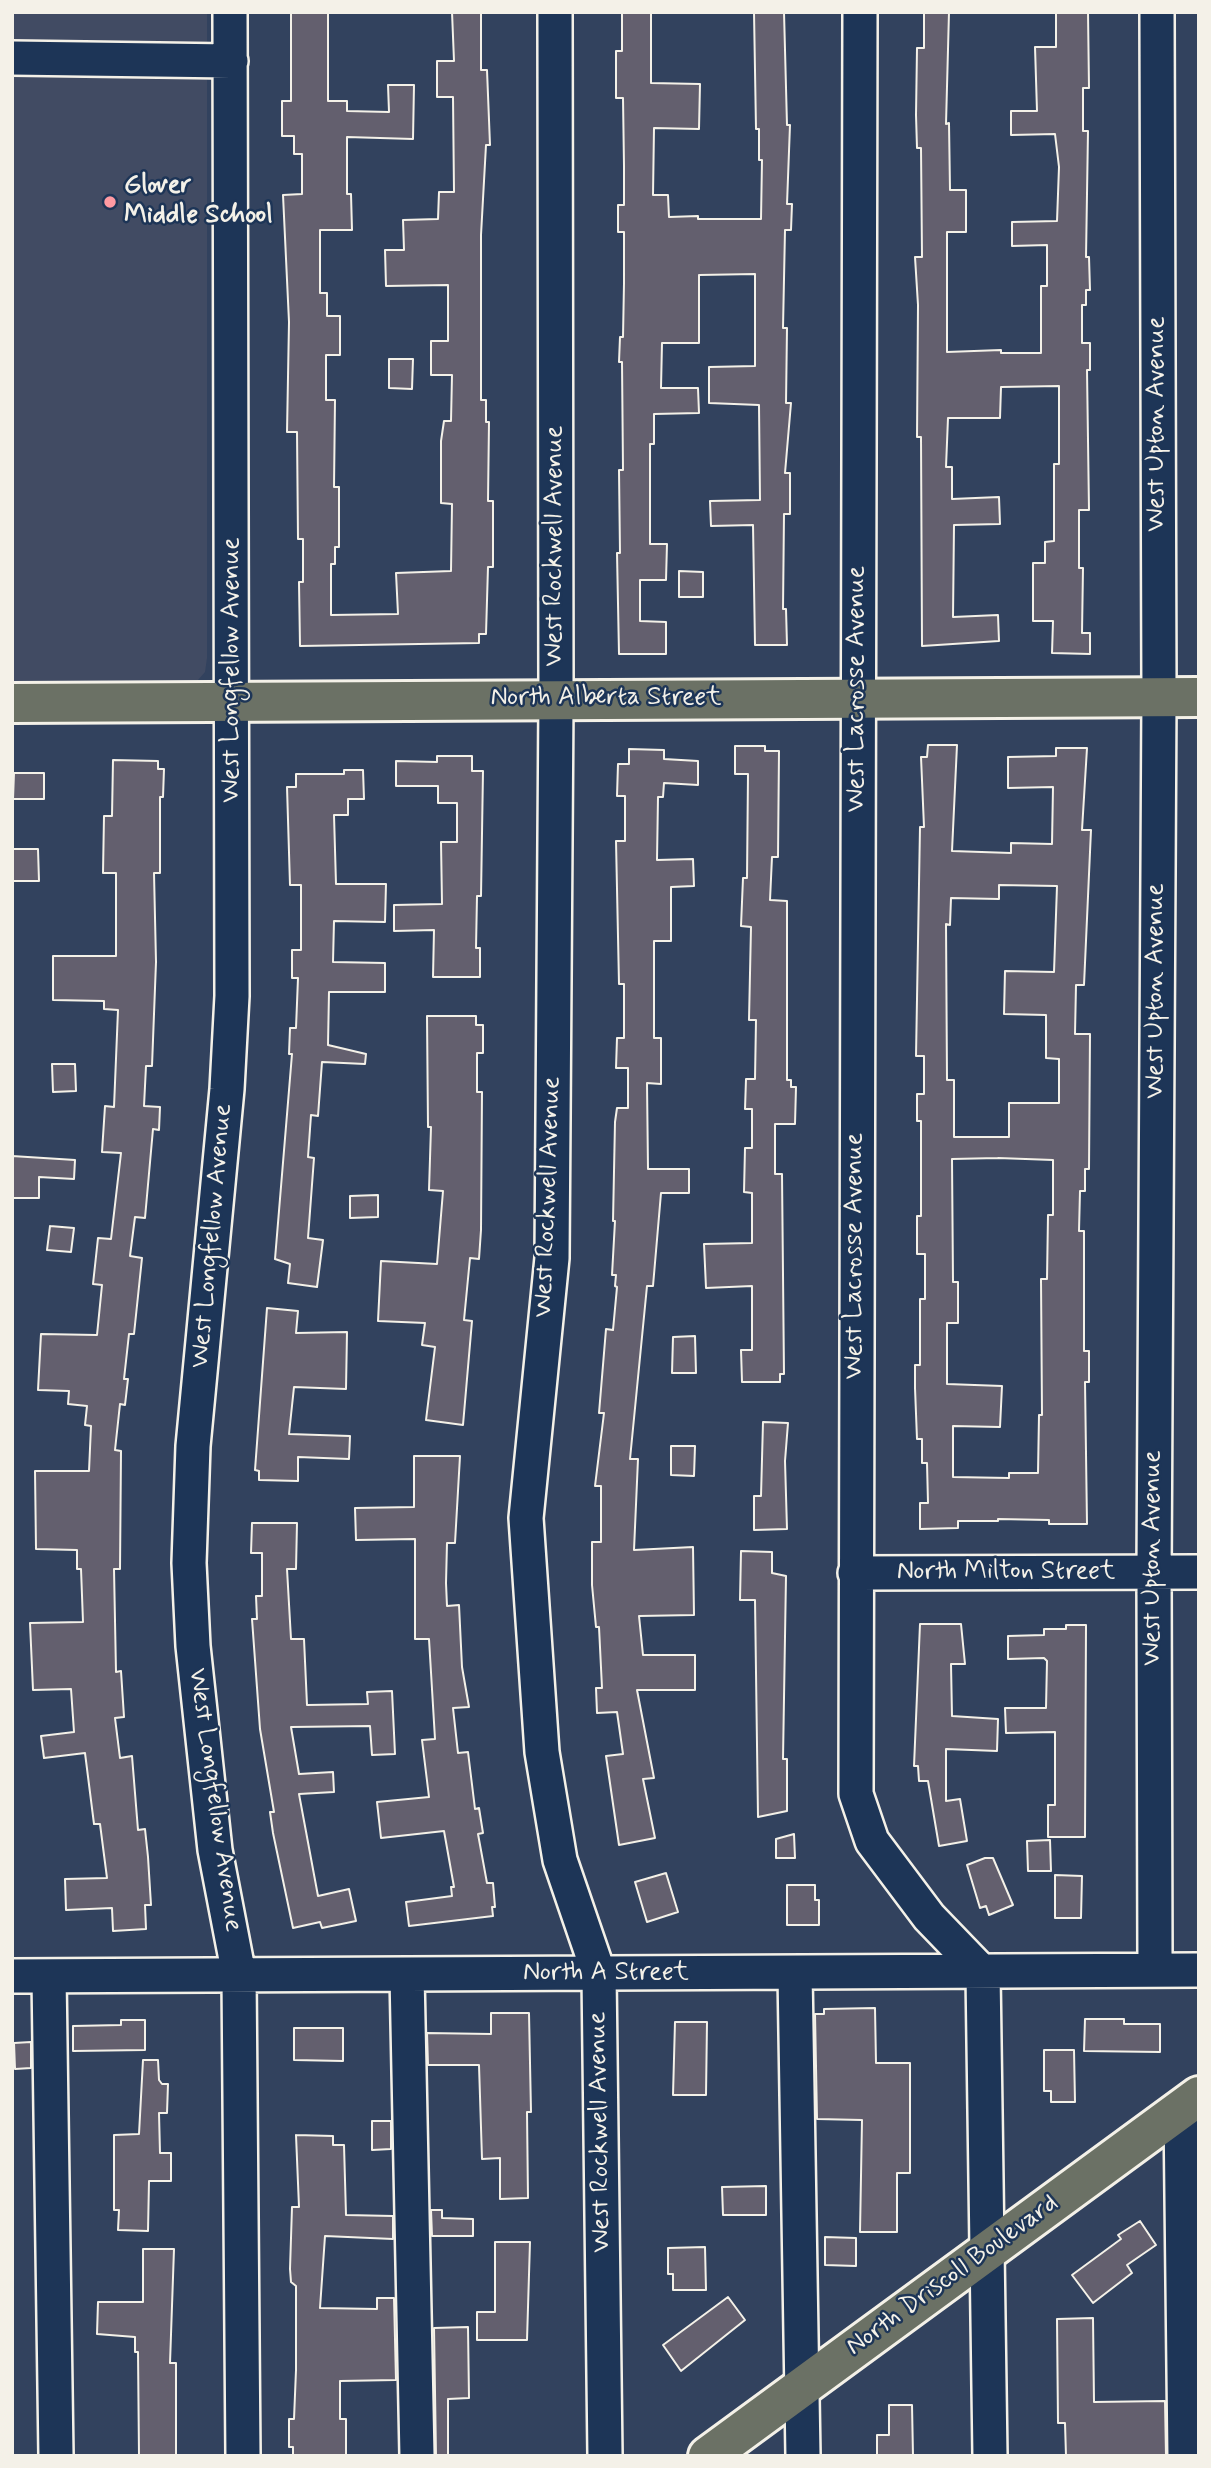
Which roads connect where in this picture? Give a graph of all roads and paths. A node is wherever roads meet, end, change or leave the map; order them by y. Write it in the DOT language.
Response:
graph roads {
  1 [pos="230,12"];
  2 [pos="555,12"];
  3 [pos="860,12"];
  4 [pos="1157,12"];
  5 [pos="12,58"];
  6 [pos="231,61"];
  7 [pos="858,697"];
  8 [pos="1159,697"];
  9 [pos="1199,697"];
  10 [pos="556,700"];
  11 [pos="234,701"];
  12 [pos="12,703"];
  13 [pos="1199,1572"];
  14 [pos="855,1573"];
  15 [pos="1154,1573"];
  16 [pos="1155,1970"];
  17 [pos="1199,1970"];
  18 [pos="795,1973"];
  19 [pos="983,1973"];
  20 [pos="599,1974"];
  21 [pos="239,1975"];
  22 [pos="407,1975"];
  23 [pos="12,1976"];
  24 [pos="49,1976"];
  25 [pos="1190,2102"];
  26 [pos="987,2250"];
  27 [pos="803,2386"];
  28 [pos="56,2456"];
  29 [pos="243,2456"];
  30 [pos="417,2456"];
  31 [pos="605,2456"];
  32 [pos="708,2456"];
  33 [pos="803,2456"];
  34 [pos="990,2456"];
  35 [pos="1185,2456"];
  1 -- 6 [label="street, West Longfellow Avenue"];
  2 -- 10 [label="street, West Rockwell Avenue"];
  3 -- 7 [label="street, West Lacrosse Avenue"];
  4 -- 8 [label="street, West Upton Avenue"];
  5 -- 6 [label="street"];
  6 -- 11 [label="street, West Longfellow Avenue"];
  7 -- 8 [label="main road, North Alberta Street"];
  7 -- 10 [label="main road, North Alberta Street"];
  7 -- 14 [label="street, West Lacrosse Avenue"];
  8 -- 9 [label="main road, North Alberta Street"];
  8 -- 15 [label="street, West Upton Avenue"];
  10 -- 11 [label="main road, North Alberta Street"];
  10 -- 20 [label="street, West Rockwell Avenue"];
  11 -- 12 [label="main road, North Alberta Street"];
  11 -- 21 [label="street, West Longfellow Avenue"];
  13 -- 15 [label="street, North Milton Street"];
  14 -- 15 [label="street, North Milton Street"];
  14 -- 19 [label="street, West Lacrosse Avenue"];
  15 -- 16 [label="street, West Upton Avenue"];
  16 -- 17 [label="street, North A Street"];
  16 -- 19 [label="street, North A Street"];
  18 -- 19 [label="street, North A Street"];
  18 -- 20 [label="street, North A Street"];
  18 -- 27 [label="street"];
  19 -- 26 [label="street"];
  20 -- 22 [label="street, North A Street"];
  20 -- 31 [label="street, West Rockwell Avenue"];
  21 -- 22 [label="street, North A Street"];
  21 -- 24 [label="street, North A Street"];
  21 -- 29 [label="street, West Longfellow Avenue"];
  22 -- 30 [label="street"];
  23 -- 24 [label="street, North A Street"];
  24 -- 28 [label="street"];
  25 -- 26 [label="main road, North Driscoll Boulevard"];
  25 -- 35 [label="street"];
  26 -- 27 [label="main road, North Driscoll Boulevard"];
  26 -- 34 [label="street"];
  27 -- 32 [label="main road, North Driscoll Boulevard"];
  27 -- 33 [label="street"];
}
